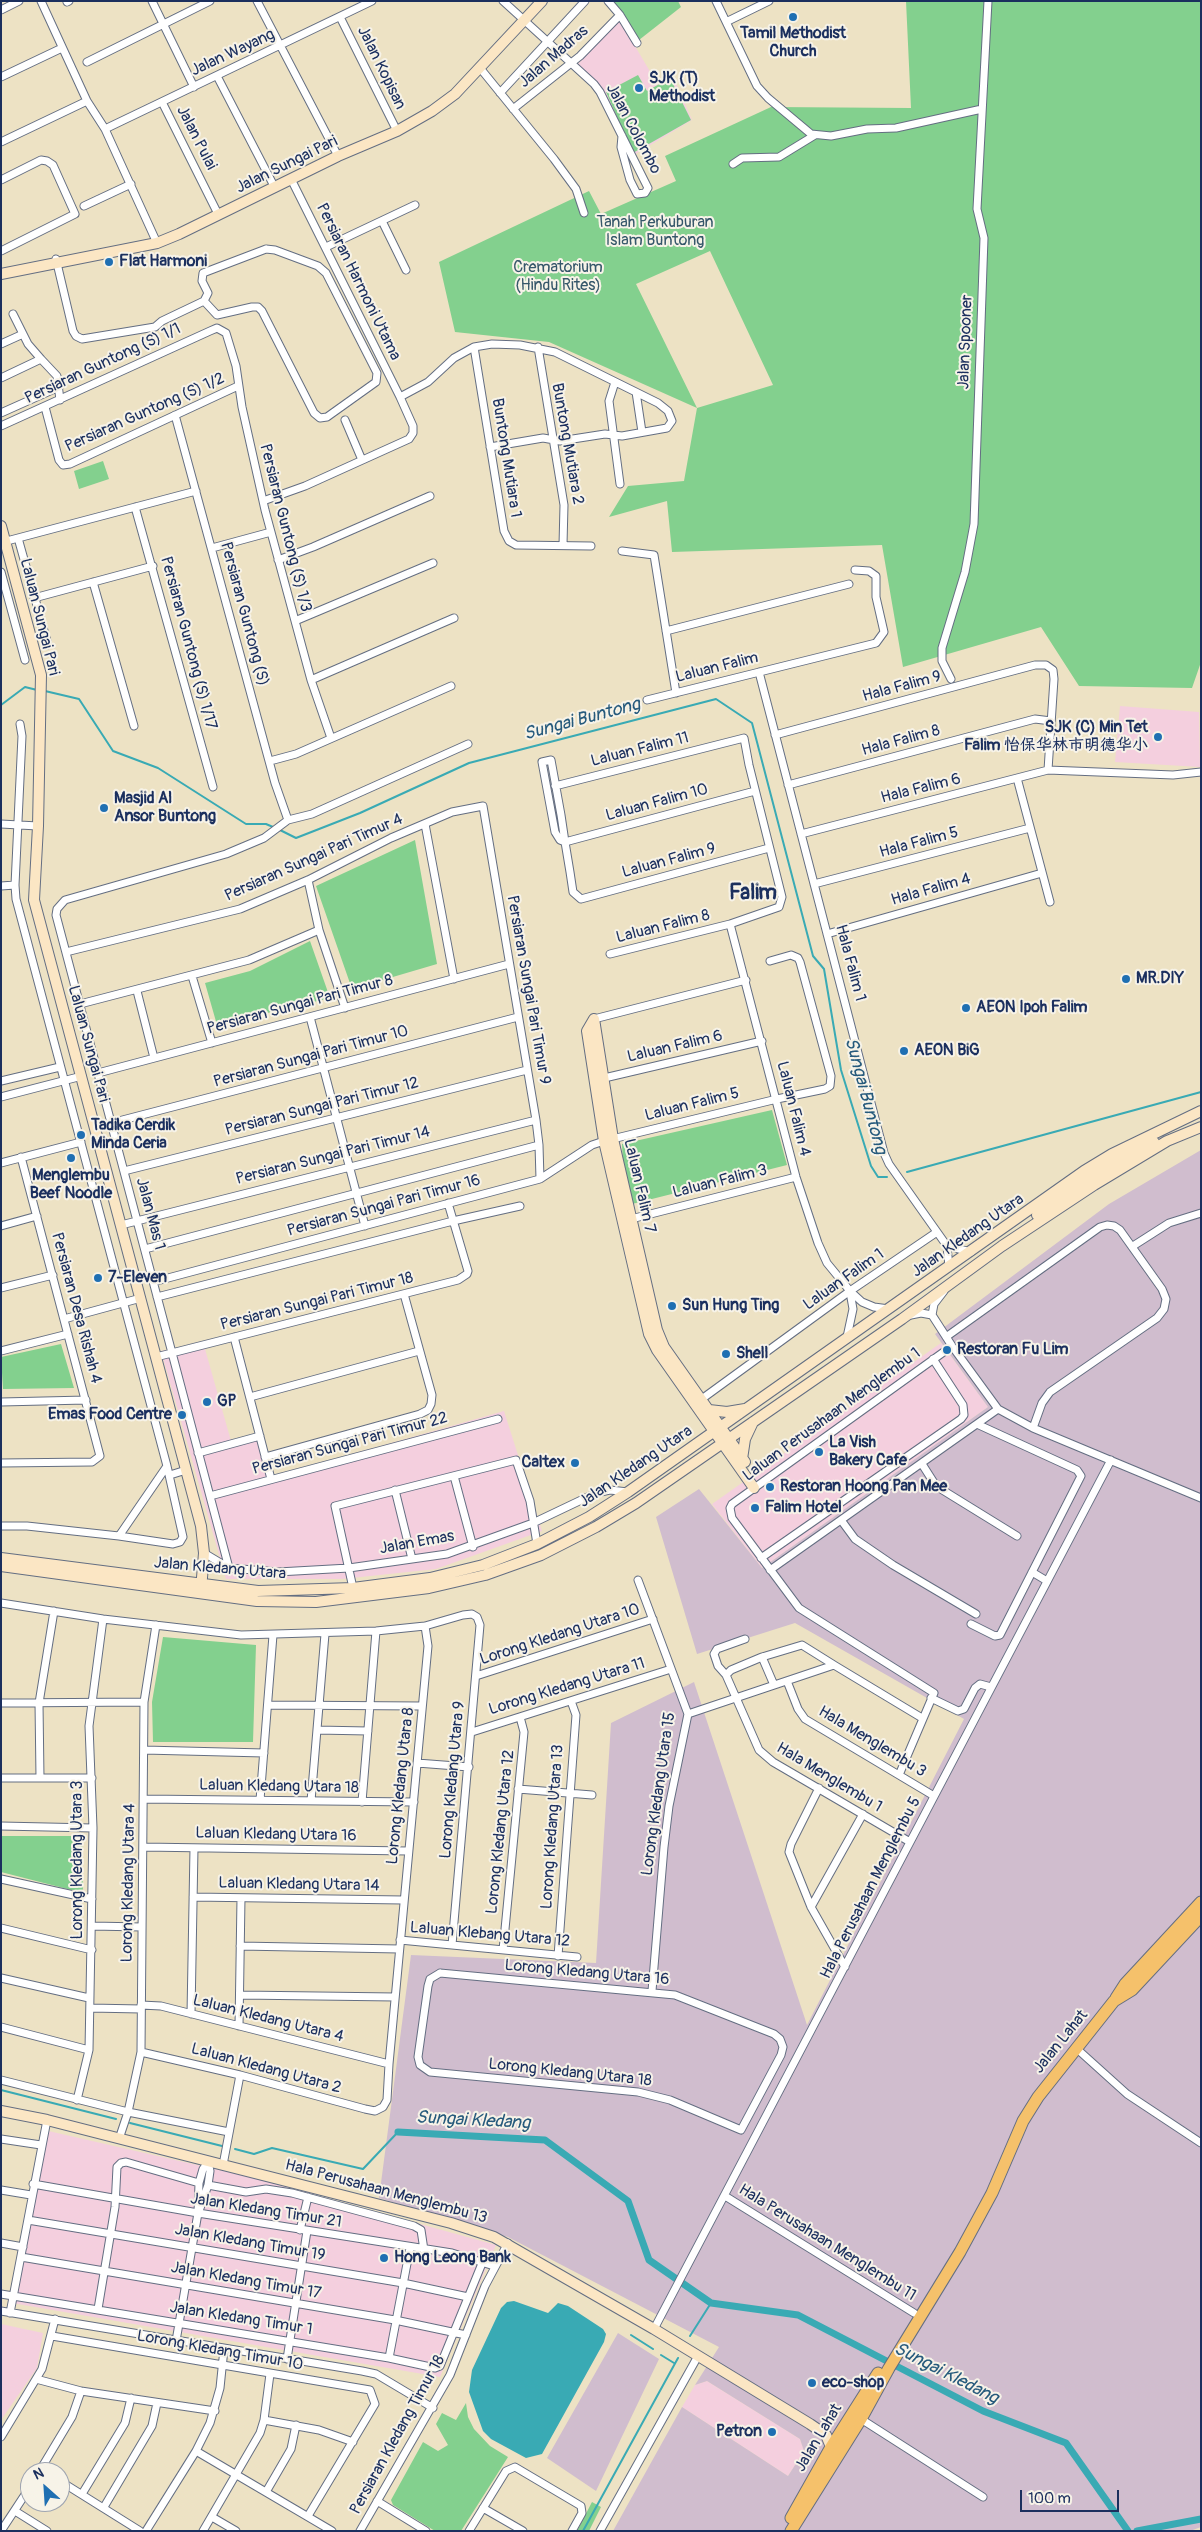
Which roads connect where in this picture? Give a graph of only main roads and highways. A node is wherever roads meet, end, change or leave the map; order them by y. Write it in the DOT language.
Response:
graph roads {
  1 [pos="542,1"];
  2 [pos="56,261"];
  3 [pos="1,268"];
  4 [pos="1,274"];
  5 [pos="1,526"];
  6 [pos="3,542"];
  7 [pos="594,1019"];
  8 [pos="1201,1111"];
  9 [pos="1198,1128"];
  10 [pos="923,1303"];
  11 [pos="748,1408"];
  12 [pos="706,1413"];
  13 [pos="754,1421"];
  14 [pos="718,1430"];
  15 [pos="725,1441"];
  16 [pos="692,1448"];
  17 [pos="704,1456"];
  18 [pos="739,1460"];
  19 [pos="757,1487"];
  20 [pos="1,1558"];
  21 [pos="1,1566"];
  22 [pos="201,1589"];
  23 [pos="1201,1902"];
  24 [pos="1201,1916"];
  25 [pos="1114,2002"];
  26 [pos="1,2106"];
  27 [pos="1,2111"];
  28 [pos="52,2121"];
  29 [pos="981,2213"];
  30 [pos="896,2349"];
  31 [pos="886,2366"];
  32 [pos="840,2433"];
  33 [pos="826,2435"];
  34 [pos="831,2447"];
  35 [pos="785,2531"];
  36 [pos="791,2531"];
  1 -- 2 [label="main road, Jalan Sungai Pari"];
  2 -- 3 [label="main road"];
  2 -- 4 [label="main road"];
  5 -- 6 [label="main road, Laluan Sungai Pari"];
  6 -- 22 [label="main road, Laluan Sungai Pari"];
  7 -- 12 [label="main road, Laluan Falim 7"];
  8 -- 11 [label="main road, Jalan Kledang Utara"];
  9 -- 10 [label="main road, Jalan Kledang Utara"];
  9 -- 10 [label="main road"];
  10 -- 13 [label="main road, Jalan Kledang Utara"];
  11 -- 12 [label="main road"];
  11 -- 14 [label="main road, Jalan Kledang Utara"];
  12 -- 14 [label="main road, Laluan Falim 7"];
  12 -- 16 [label="main road"];
  13 -- 15 [label="main road, Jalan Kledang Utara"];
  13 -- 18 [label="main road"];
  14 -- 15 [label="main road, Laluan Falim 7"];
  14 -- 16 [label="main road, Jalan Kledang Utara"];
  15 -- 17 [label="main road, Jalan Kledang Utara"];
  15 -- 18 [label="main road, Laluan Falim 7"];
  16 -- 22 [label="main road, Jalan Kledang Utara"];
  17 -- 18 [label="main road"];
  17 -- 22 [label="main road, Jalan Kledang Utara"];
  18 -- 19 [label="main road, Laluan Falim 7"];
  20 -- 22 [label="main road, Jalan Kledang Utara"];
  21 -- 22 [label="main road, Jalan Kledang Utara"];
  23 -- 25 [label="main road"];
  24 -- 25 [label="main road, Jalan Lahat"];
  25 -- 29 [label="main road, Jalan Lahat"];
  26 -- 28 [label="main road, Hala Perusahaan Menglembu 13"];
  27 -- 28 [label="main road, Hala Perusahaan Menglembu 13"];
  28 -- 33 [label="main road, Hala Perusahaan Menglembu 13"];
  29 -- 30 [label="main road, Jalan Lahat"];
  29 -- 30 [label="main road, Jalan Lahat"];
  30 -- 31 [label="main road, Jalan Lahat"];
  31 -- 32 [label="main road, Jalan Lahat"];
  31 -- 36 [label="main road, Jalan Lahat"];
  32 -- 33 [label="main road"];
  32 -- 34 [label="main road, Jalan Lahat"];
  33 -- 34 [label="main road"];
  34 -- 35 [label="main road, Jalan Lahat"];
}
